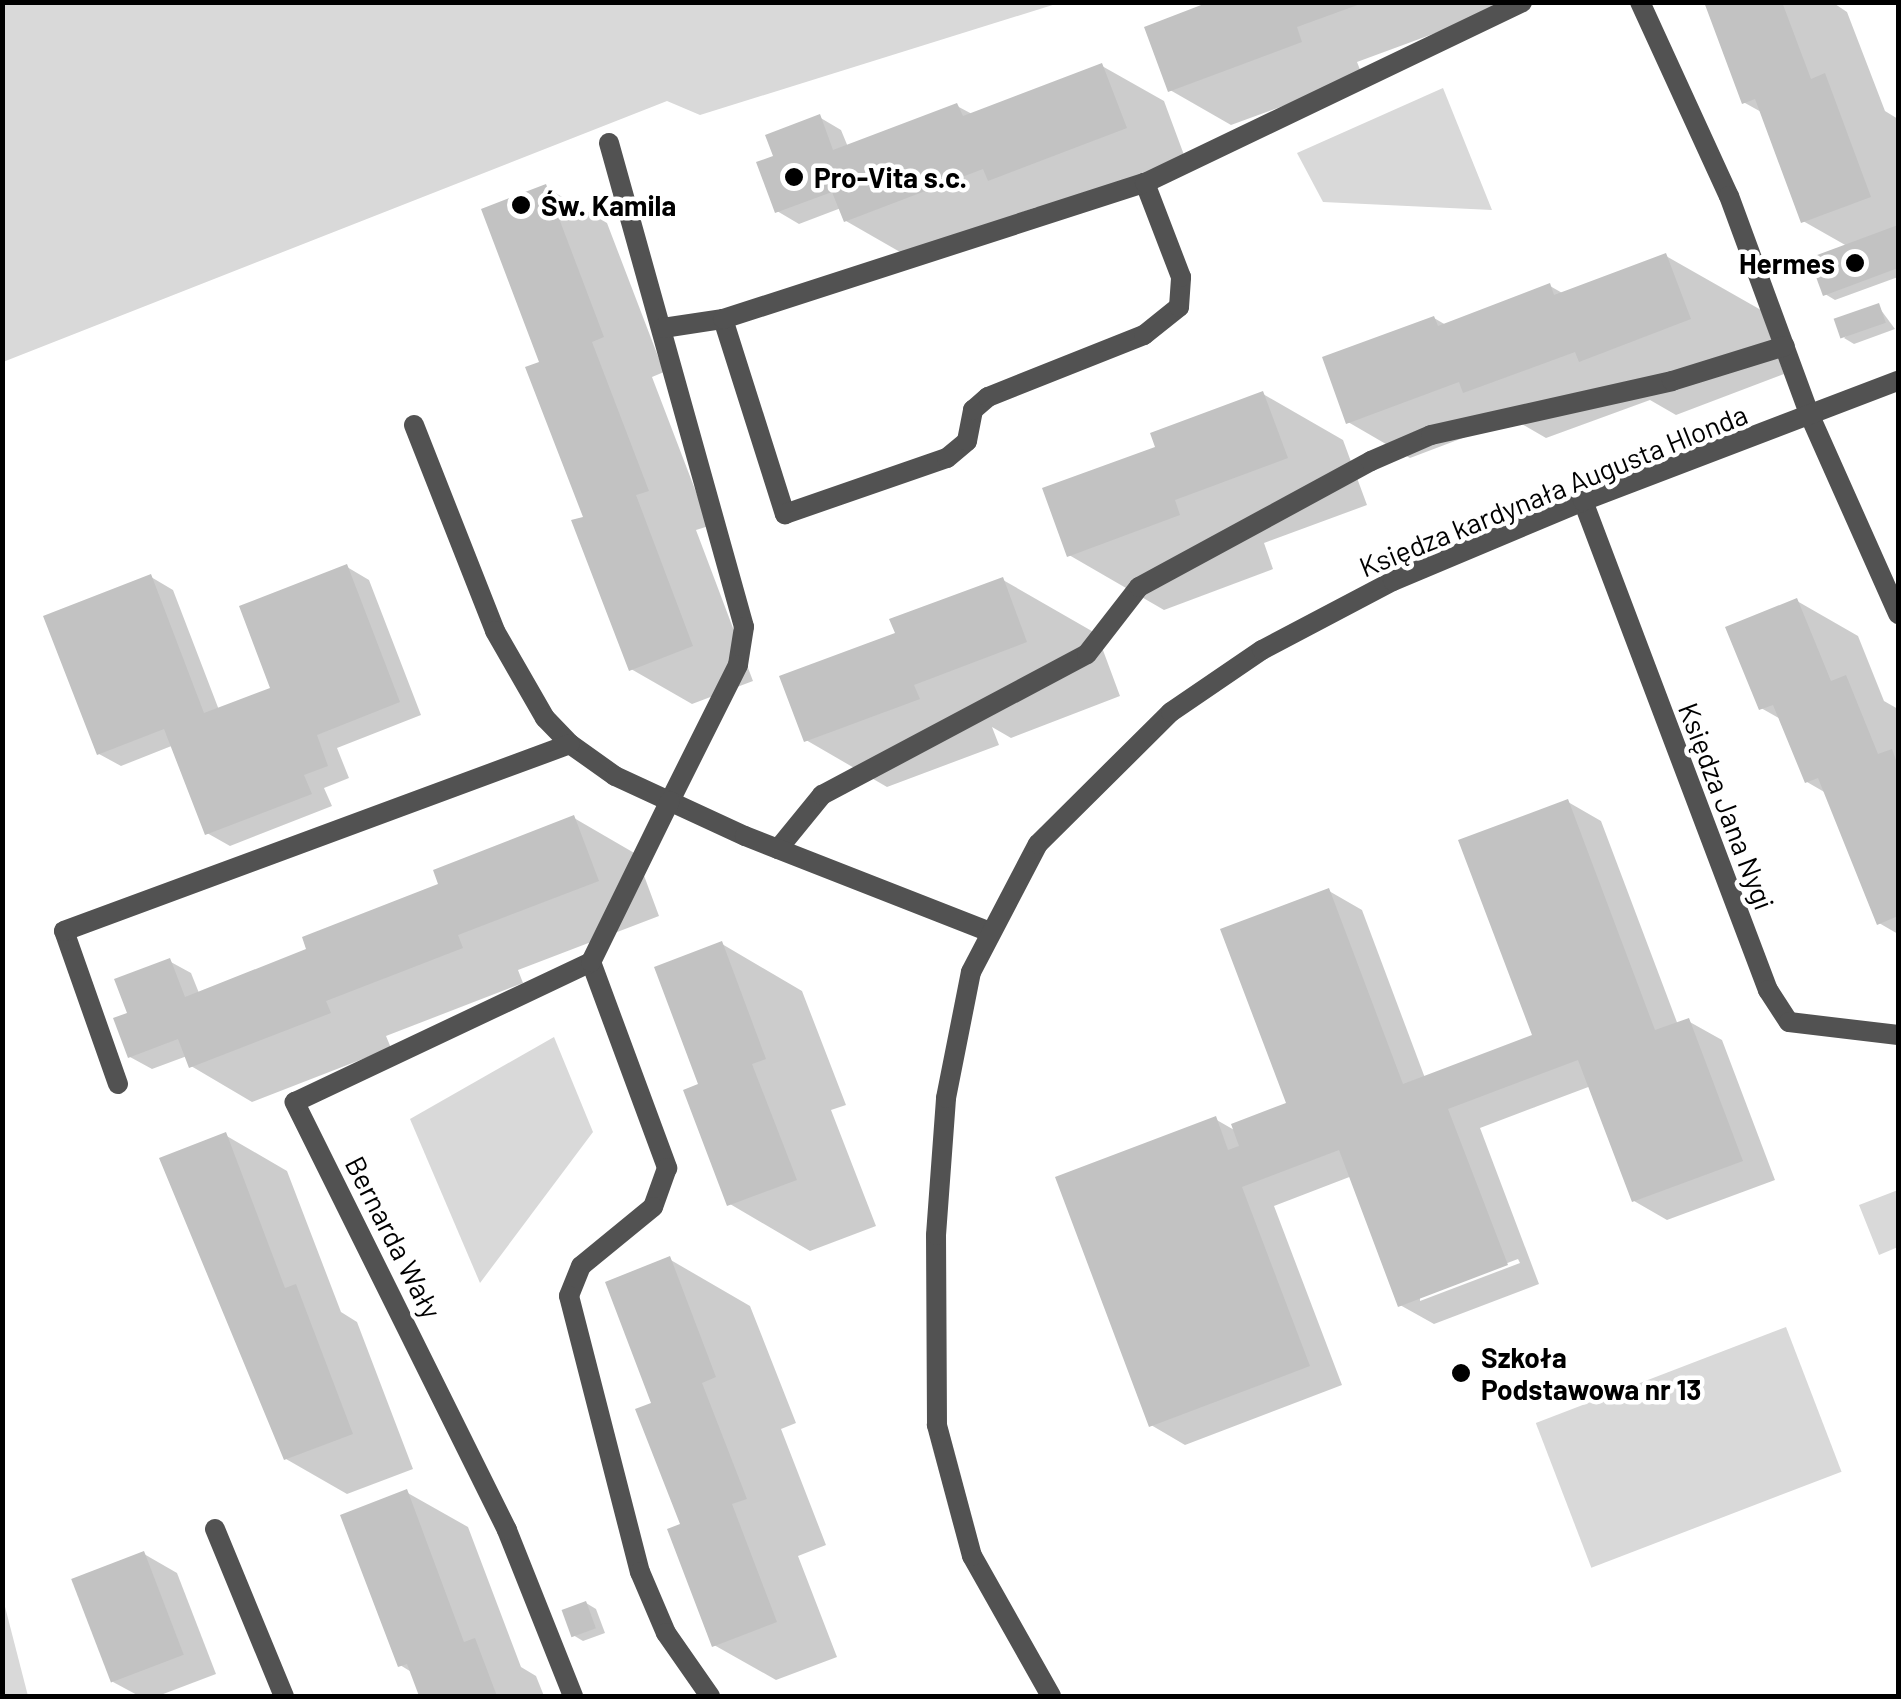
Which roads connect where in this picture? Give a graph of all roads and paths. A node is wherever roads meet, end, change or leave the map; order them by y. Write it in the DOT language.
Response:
graph roads {
  1 [pos="1522,2"];
  2 [pos="1640,2"];
  3 [pos="609,143"];
  4 [pos="1145,183"];
  5 [pos="723,319"];
  6 [pos="663,328"];
  7 [pos="1785,346"];
  8 [pos="1898,381"];
  9 [pos="1810,416"];
  10 [pos="414,426"];
  11 [pos="1582,501"];
  12 [pos="1898,614"];
  13 [pos="570,744"];
  14 [pos="670,802"];
  15 [pos="778,849"];
  16 [pos="987,931"];
  17 [pos="591,962"];
  18 [pos="1898,1035"];
  19 [pos="118,1084"];
  20 [pos="216,1530"];
  21 [pos="284,1696"];
  22 [pos="573,1696"];
  23 [pos="710,1696"];
  24 [pos="1051,1696"];
  1 -- 4 [label="street"];
  2 -- 7 [label="street"];
  3 -- 6 [label="street"];
  4 -- 5 [label="street"];
  4 -- 5 [label="street"];
  5 -- 6 [label="street"];
  6 -- 14 [label="street"];
  7 -- 9 [label="street"];
  7 -- 15 [label="street"];
  8 -- 9 [label="street, Księdza kardynała Augusta Hlonda"];
  9 -- 11 [label="street, Księdza kardynała Augusta Hlonda"];
  9 -- 12 [label="street"];
  10 -- 13 [label="street"];
  11 -- 16 [label="street, Księdza kardynała Augusta Hlonda"];
  11 -- 18 [label="street, Księdza Jana Nygi"];
  13 -- 14 [label="street"];
  13 -- 19 [label="street"];
  14 -- 15 [label="street"];
  14 -- 17 [label="street"];
  15 -- 16 [label="street"];
  16 -- 24 [label="street, Księdza kardynała Augusta Hlonda"];
  17 -- 22 [label="street, Bernarda Wały"];
  17 -- 23 [label="street"];
  20 -- 21 [label="street"];
}
